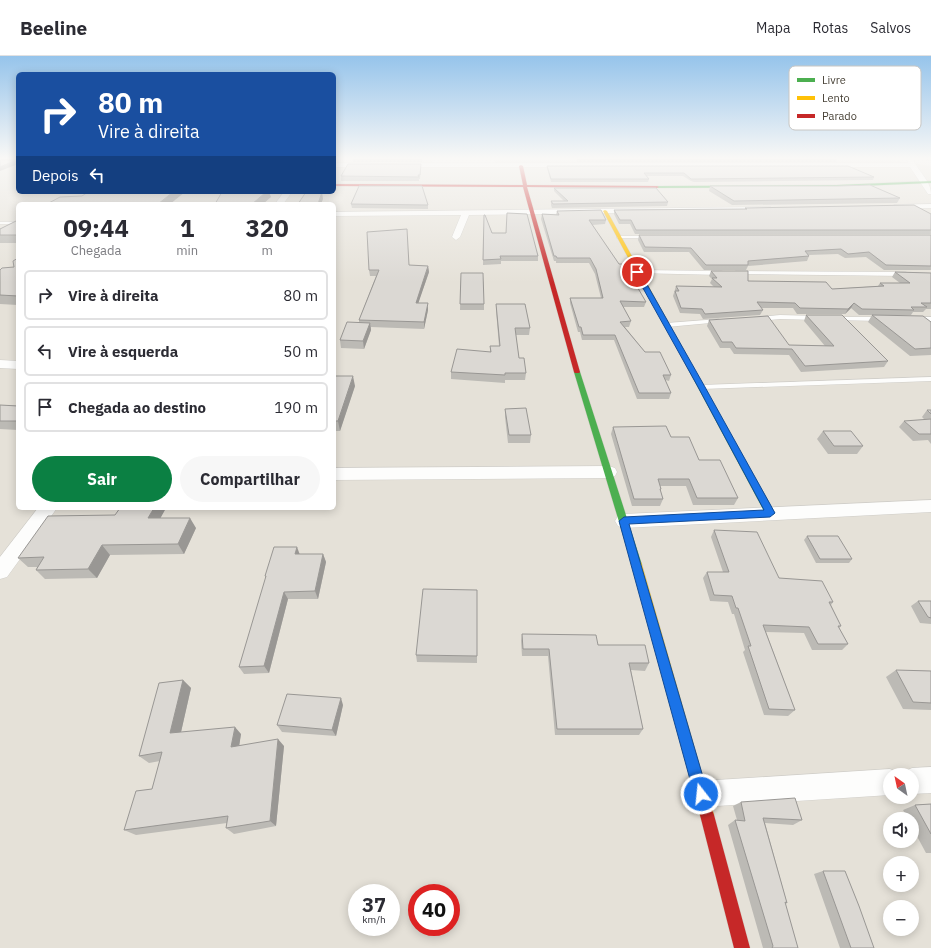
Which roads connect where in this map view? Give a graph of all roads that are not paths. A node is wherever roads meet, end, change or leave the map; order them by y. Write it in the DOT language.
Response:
graph roads {
  1 [pos="529,201"];
  2 [pos="931,206"];
  3 [pos="887,207"];
  4 [pos="774,209"];
  5 [pos="605,211"];
  6 [pos="532,212"];
  7 [pos="466,213"];
  8 [pos="336,214"];
  9 [pos="0,223"];
  10 [pos="16,223"];
  11 [pos="456,237"];
  12 [pos="619,237"];
  13 [pos="659,237"];
  14 [pos="637,272"];
  15 [pos="724,273"];
  16 [pos="732,273"];
  17 [pos="915,274"];
  18 [pos="748,319"];
  19 [pos="891,319"];
  20 [pos="907,319"];
  21 [pos="931,319"];
  22 [pos="726,321"];
  23 [pos="667,325"];
  24 [pos="0,364"];
  25 [pos="16,365"];
  26 [pos="931,379"];
  27 [pos="702,387"];
  28 [pos="609,472"];
  29 [pos="336,474"];
  30 [pos="931,506"];
  31 [pos="46,510"];
  32 [pos="770,513"];
  33 [pos="624,521"];
  34 [pos="0,571"];
  35 [pos="931,780"];
  36 [pos="919,781"];
  37 [pos="883,782"];
  38 [pos="701,794"];
  39 [pos="742,948"];
  1 -- 6 [label="street"];
  2 -- 3 [label="street"];
  4 -- 5 [label="street"];
  5 -- 6 [label="street"];
  5 -- 12 [label="street"];
  6 -- 7 [label="street"];
  6 -- 28 [label="street"];
  7 -- 8 [label="street"];
  7 -- 11 [label="street"];
  9 -- 10 [label="lane"];
  12 -- 13 [label="lane"];
  12 -- 14 [label="street"];
  14 -- 15 [label="lane"];
  14 -- 23 [label="street"];
  16 -- 17 [label="lane"];
  18 -- 19 [label="lane"];
  20 -- 21 [label="lane"];
  22 -- 23 [label="lane"];
  23 -- 27 [label="street"];
  24 -- 25 [label="street"];
  26 -- 27 [label="lane"];
  27 -- 32 [label="street"];
  28 -- 29 [label="street"];
  28 -- 33 [label="street"];
  30 -- 32 [label="street"];
  31 -- 34 [label="street"];
  32 -- 33 [label="street"];
  33 -- 38 [label="street"];
  35 -- 36 [label="street"];
  37 -- 38 [label="street"];
  38 -- 39 [label="street"];
}
